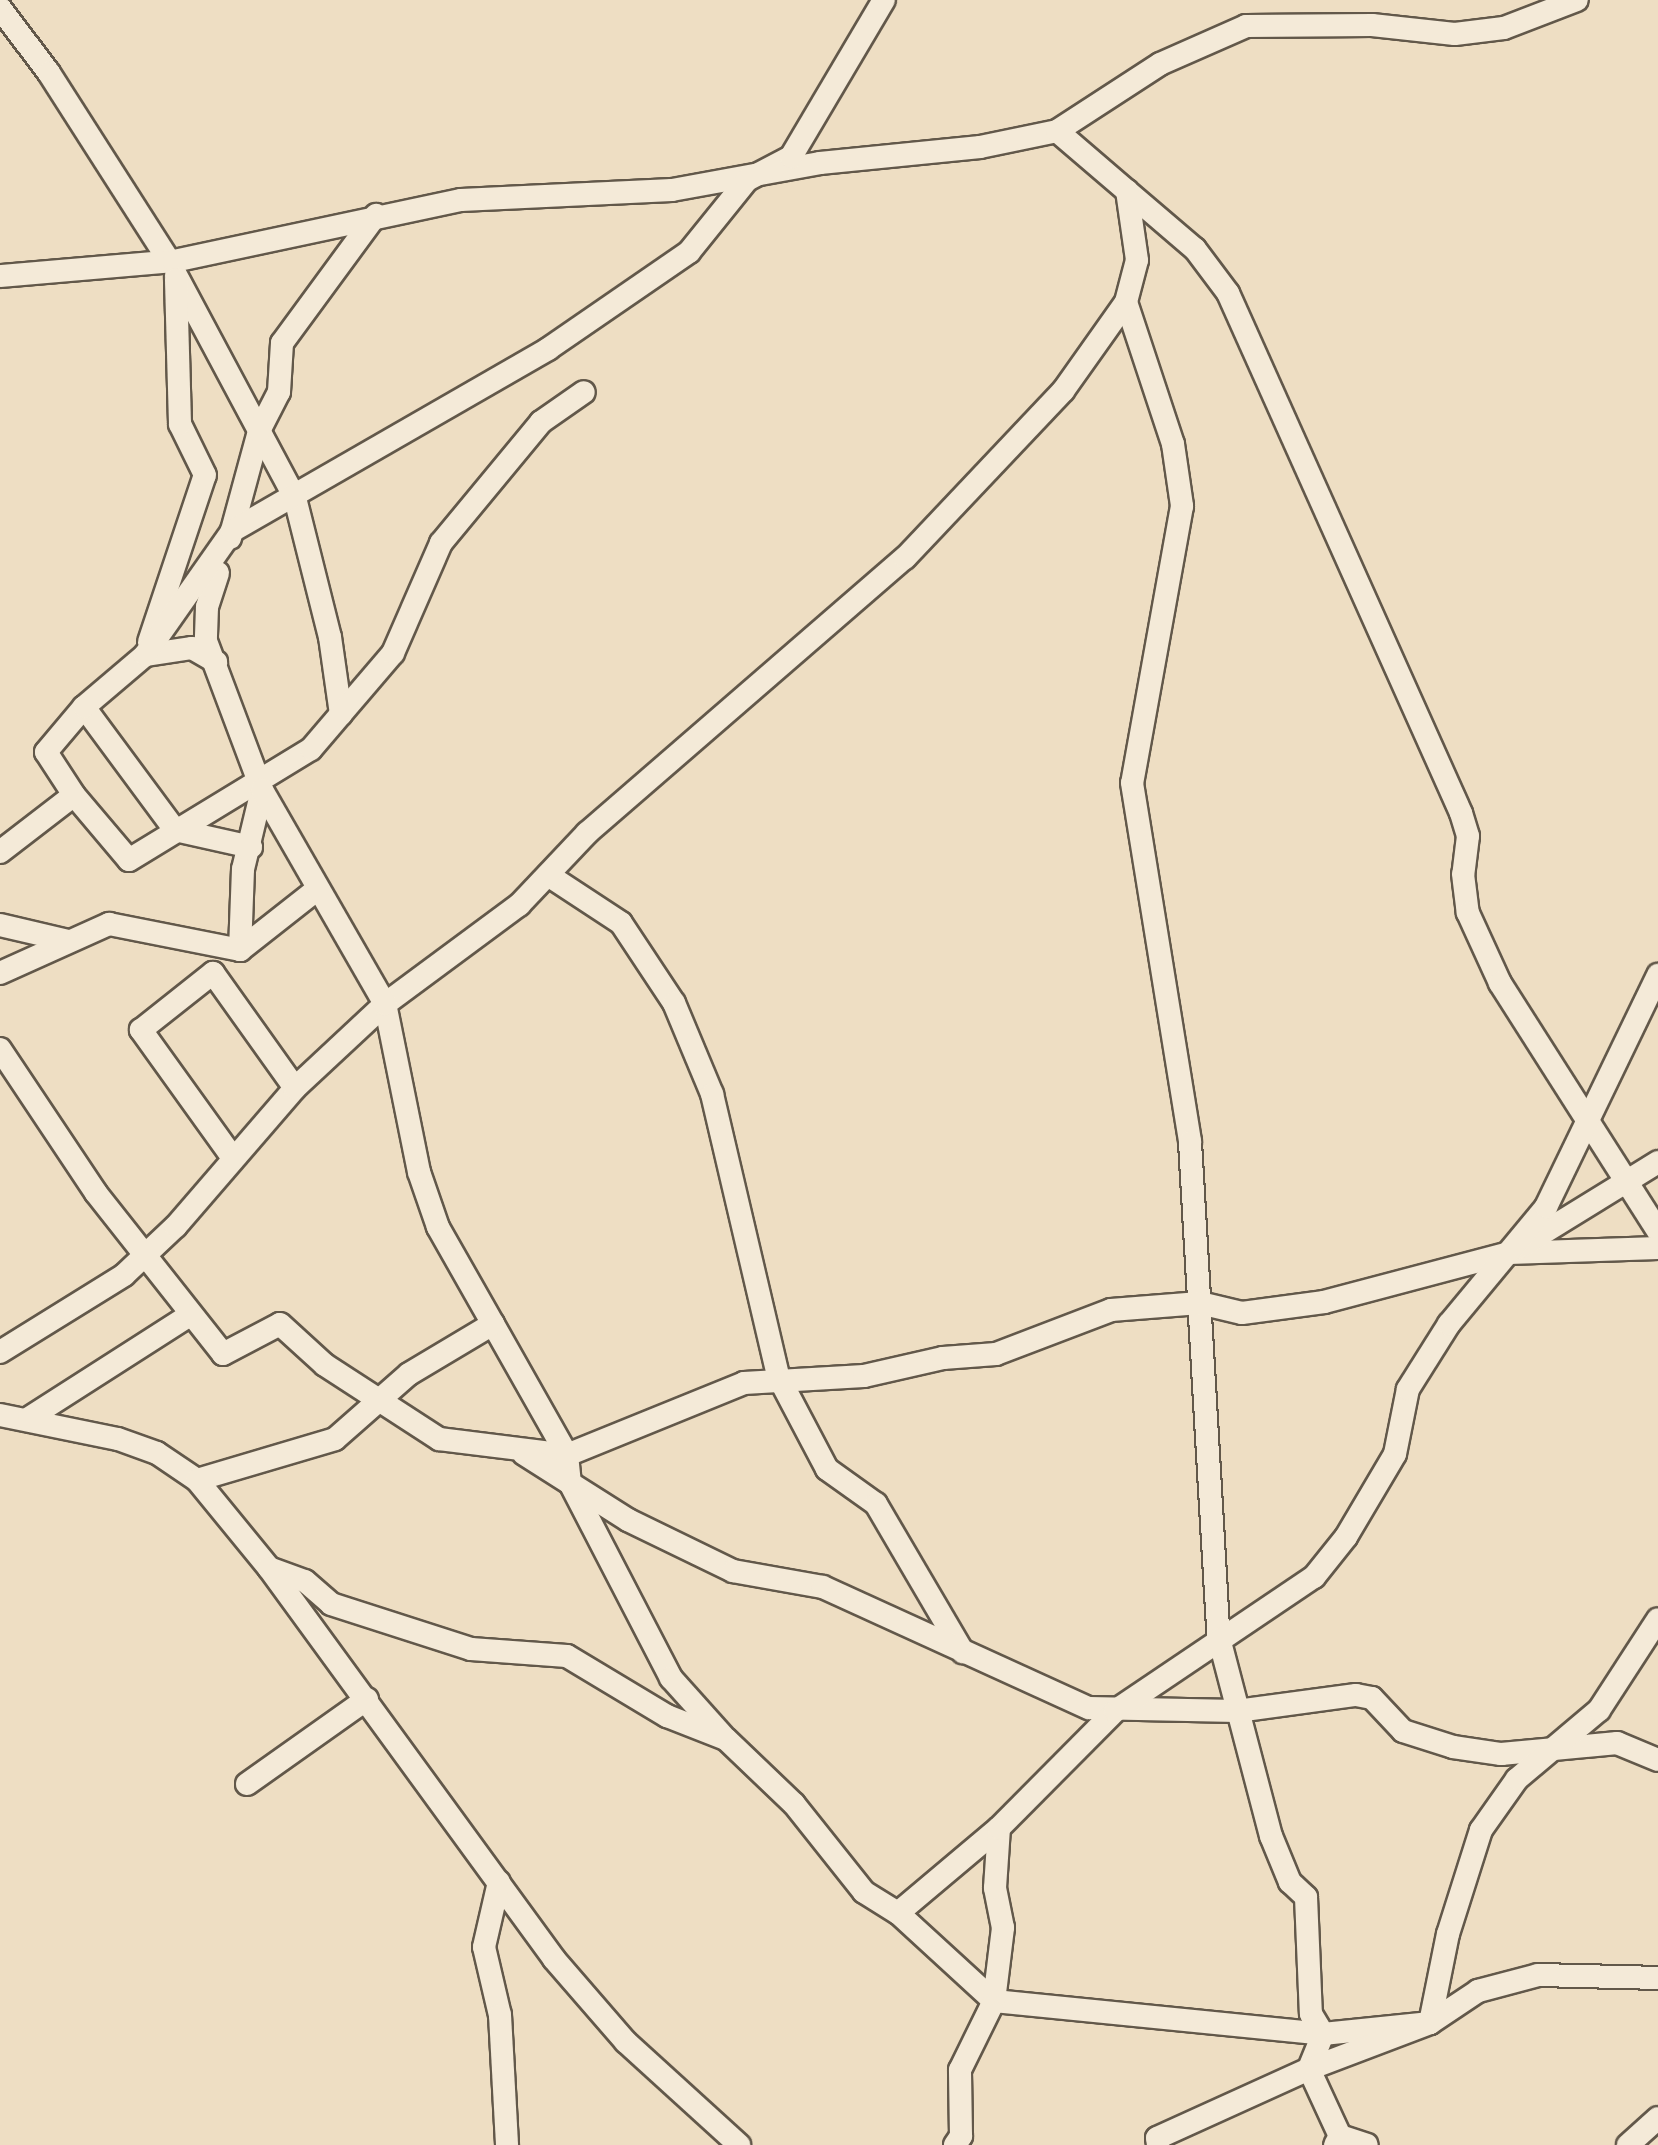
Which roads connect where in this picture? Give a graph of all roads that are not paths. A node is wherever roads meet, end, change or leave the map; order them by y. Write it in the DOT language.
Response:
graph roads {
  1 [pos="884,0"];
  2 [pos="1577,0"];
  3 [pos="0,8"];
  4 [pos="1057,131"];
  5 [pos="747,180"];
  6 [pos="1127,191"];
  7 [pos="376,215"];
  8 [pos="173,266"];
  9 [pos="0,276"];
  10 [pos="1126,302"];
  11 [pos="584,392"];
  12 [pos="259,431"];
  13 [pos="295,498"];
  14 [pos="232,532"];
  15 [pos="146,656"];
  16 [pos="216,662"];
  17 [pos="84,708"];
  18 [pos="341,714"];
  19 [pos="259,783"];
  20 [pos="74,795"];
  21 [pos="175,830"];
  22 [pos="251,847"];
  23 [pos="0,852"];
  24 [pos="548,875"];
  25 [pos="315,891"];
  26 [pos="0,925"];
  27 [pos="69,941"];
  28 [pos="240,950"];
  29 [pos="0,973"];
  30 [pos="1658,975"];
  31 [pos="384,1004"];
  32 [pos="0,1049"];
  33 [pos="295,1088"];
  34 [pos="1586,1120"];
  35 [pos="233,1158"];
  36 [pos="1658,1162"];
  37 [pos="1631,1179"];
  38 [pos="1658,1232"];
  39 [pos="1658,1248"];
  40 [pos="1508,1253"];
  41 [pos="142,1255"];
  42 [pos="1200,1303"];
  43 [pos="190,1315"];
  44 [pos="493,1324"];
  45 [pos="0,1352"];
  46 [pos="778,1376"];
  47 [pos="378,1397"];
  48 [pos="0,1415"];
  49 [pos="29,1418"];
  50 [pos="510,1448"];
  51 [pos="567,1455"];
  52 [pos="197,1480"];
  53 [pos="570,1484"];
  54 [pos="269,1568"];
  55 [pos="1658,1619"];
  56 [pos="1219,1638"];
  57 [pos="963,1652"];
  58 [pos="366,1699"];
  59 [pos="1120,1707"];
  60 [pos="1237,1711"];
  61 [pos="726,1739"];
  62 [pos="1554,1745"];
  63 [pos="1658,1760"];
  64 [pos="247,1784"];
  65 [pos="999,1828"];
  66 [pos="499,1882"];
  67 [pos="898,1913"];
  68 [pos="1658,1978"];
  69 [pos="994,2001"];
  70 [pos="1430,2023"];
  71 [pos="1323,2034"];
  72 [pos="1309,2069"];
  73 [pos="1658,2118"];
  74 [pos="1338,2140"];
  75 [pos="507,2145"];
  76 [pos="739,2145"];
  77 [pos="955,2145"];
  78 [pos="1158,2145"];
  79 [pos="1367,2145"];
  80 [pos="1628,2145"];
  1 -- 5 [label="street"];
  2 -- 4 [label="street"];
  3 -- 8 [label="street"];
  4 -- 5 [label="street"];
  4 -- 6 [label="street"];
  5 -- 7 [label="street"];
  5 -- 13 [label="street"];
  6 -- 10 [label="street"];
  6 -- 34 [label="street"];
  7 -- 8 [label="street"];
  7 -- 12 [label="street"];
  8 -- 9 [label="street"];
  8 -- 12 [label="street"];
  8 -- 15 [label="street"];
  10 -- 24 [label="street"];
  10 -- 42 [label="street"];
  11 -- 18 [label="street"];
  12 -- 13 [label="street"];
  12 -- 14 [label="street"];
  13 -- 14 [label="street"];
  13 -- 18 [label="street"];
  14 -- 15 [label="street"];
  14 -- 16 [label="street"];
  15 -- 16 [label="street"];
  15 -- 17 [label="street"];
  16 -- 19 [label="street"];
  17 -- 20 [label="street"];
  17 -- 21 [label="street"];
  18 -- 19 [label="street"];
  19 -- 21 [label="street"];
  19 -- 22 [label="street"];
  19 -- 25 [label="street"];
  20 -- 21 [label="street"];
  20 -- 23 [label="street"];
  21 -- 22 [label="street"];
  22 -- 28 [label="street"];
  24 -- 31 [label="street"];
  24 -- 46 [label="street"];
  25 -- 28 [label="street"];
  25 -- 31 [label="street"];
  26 -- 27 [label="street"];
  27 -- 28 [label="street"];
  27 -- 29 [label="street"];
  30 -- 34 [label="street"];
  31 -- 33 [label="street"];
  31 -- 44 [label="street"];
  32 -- 41 [label="street"];
  33 -- 35 [label="street"];
  33 -- 35 [label="street"];
  34 -- 37 [label="street"];
  34 -- 40 [label="street"];
  35 -- 41 [label="street"];
  36 -- 37 [label="street"];
  37 -- 38 [label="street"];
  37 -- 40 [label="street"];
  39 -- 40 [label="street"];
  40 -- 42 [label="street"];
  40 -- 56 [label="street"];
  41 -- 43 [label="street"];
  41 -- 45 [label="street"];
  42 -- 46 [label="street"];
  42 -- 56 [label="street"];
  43 -- 47 [label="street"];
  43 -- 49 [label="street"];
  44 -- 47 [label="street"];
  44 -- 51 [label="street"];
  46 -- 51 [label="street"];
  46 -- 57 [label="street"];
  47 -- 50 [label="street"];
  47 -- 52 [label="street"];
  48 -- 49 [label="street"];
  49 -- 52 [label="street"];
  50 -- 51 [label="street"];
  50 -- 53 [label="street"];
  51 -- 53 [label="street"];
  52 -- 54 [label="street"];
  53 -- 57 [label="street"];
  53 -- 61 [label="street"];
  54 -- 58 [label="street"];
  54 -- 61 [label="street"];
  55 -- 62 [label="street"];
  56 -- 59 [label="street"];
  56 -- 60 [label="street"];
  57 -- 59 [label="street"];
  58 -- 64 [label="street"];
  58 -- 66 [label="street"];
  59 -- 60 [label="street"];
  59 -- 65 [label="street"];
  60 -- 62 [label="street"];
  60 -- 71 [label="street"];
  61 -- 67 [label="street"];
  62 -- 63 [label="street"];
  62 -- 70 [label="street"];
  65 -- 67 [label="street"];
  65 -- 69 [label="street"];
  66 -- 75 [label="street"];
  66 -- 76 [label="street"];
  67 -- 69 [label="street"];
  68 -- 70 [label="street"];
  69 -- 71 [label="street"];
  69 -- 77 [label="street"];
  70 -- 71 [label="street"];
  70 -- 72 [label="street"];
  71 -- 72 [label="street"];
  72 -- 74 [label="street"];
  72 -- 78 [label="street"];
  73 -- 80 [label="street"];
  74 -- 79 [label="street"];
}
